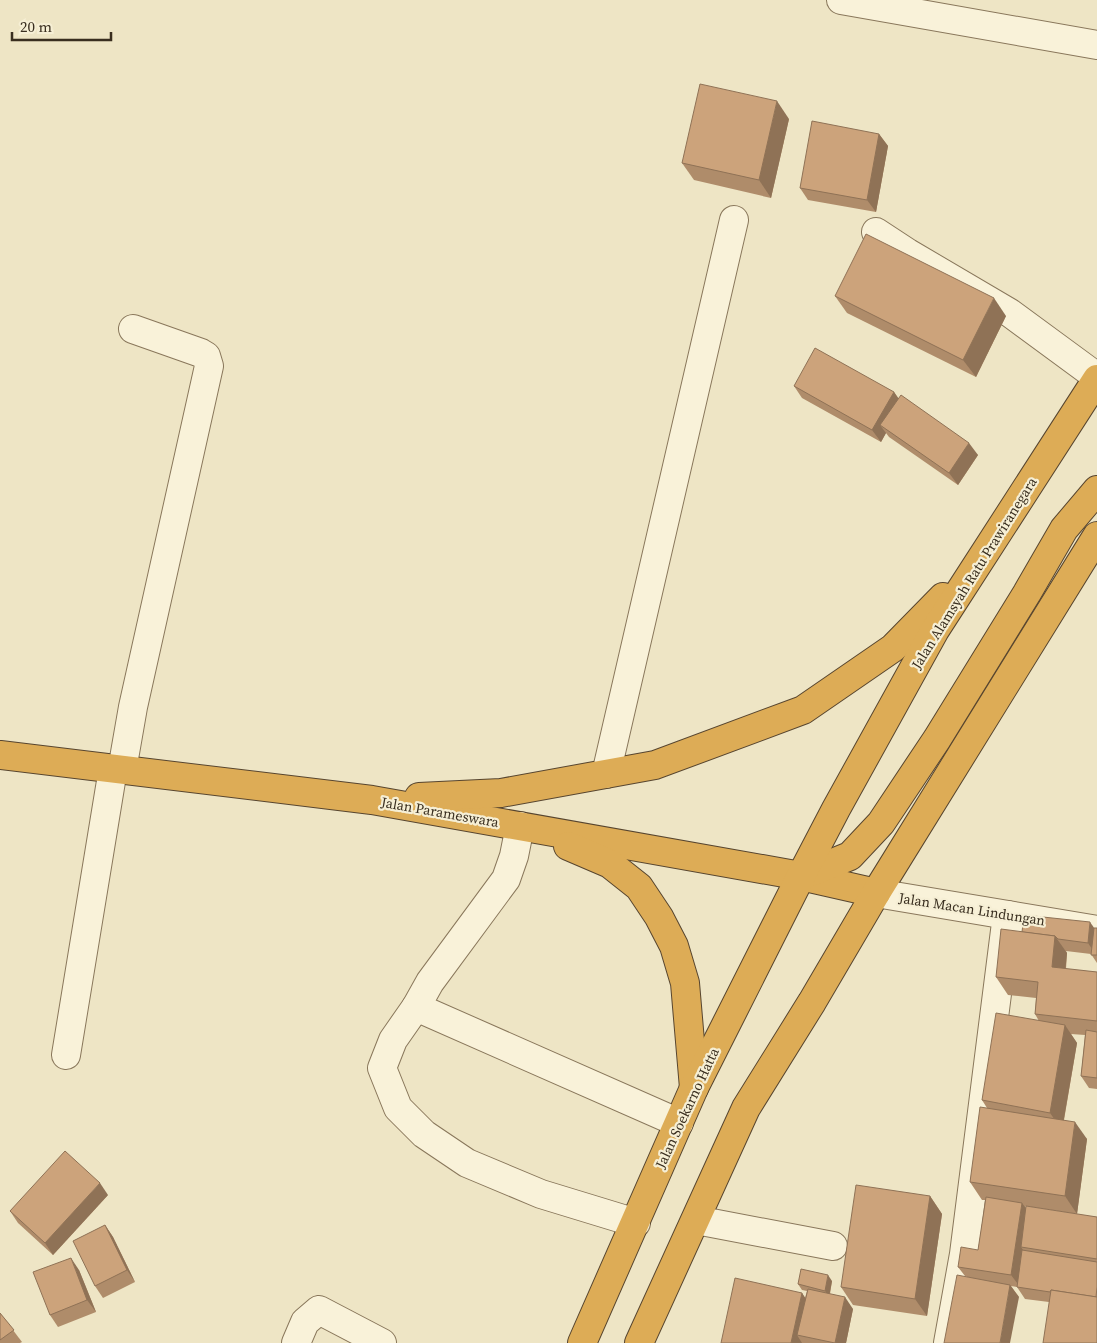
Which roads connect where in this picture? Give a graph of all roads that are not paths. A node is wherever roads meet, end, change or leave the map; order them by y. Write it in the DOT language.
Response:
graph roads {
  1 [pos="841,0"];
  2 [pos="1097,45"];
  3 [pos="734,220"];
  4 [pos="876,232"];
  5 [pos="133,330"];
  6 [pos="1097,378"];
  7 [pos="1097,490"];
  8 [pos="1097,536"];
  9 [pos="981,558"];
  10 [pos="0,755"];
  11 [pos="117,770"];
  12 [pos="606,774"];
  13 [pos="372,800"];
  14 [pos="520,826"];
  15 [pos="801,876"];
  16 [pos="876,893"];
  17 [pos="1007,915"];
  18 [pos="1097,930"];
  19 [pos="416,1007"];
  20 [pos="66,1055"];
  21 [pos="694,1088"];
  22 [pos="679,1122"];
  23 [pos="696,1220"];
  24 [pos="636,1223"];
  25 [pos="833,1246"];
  26 [pos="296,1343"];
  27 [pos="382,1343"];
  28 [pos="582,1343"];
  29 [pos="639,1343"];
  30 [pos="948,1343"];
  1 -- 2 [label="street"];
  3 -- 12 [label="street"];
  4 -- 6 [label="street"];
  5 -- 11 [label="street"];
  6 -- 9 [label="highway, Jalan Alamsyah Ratu Prawiranegara"];
  7 -- 15 [label="highway"];
  8 -- 16 [label="highway"];
  9 -- 12 [label="highway"];
  9 -- 15 [label="highway, Jalan Alamsyah Ratu Prawiranegara"];
  10 -- 11 [label="highway, Jalan Parameswara"];
  11 -- 13 [label="highway, Jalan Parameswara"];
  11 -- 20 [label="street"];
  12 -- 13 [label="highway"];
  13 -- 14 [label="highway, Jalan Parameswara"];
  14 -- 15 [label="highway, Jalan Parameswara"];
  14 -- 19 [label="street"];
  14 -- 21 [label="highway"];
  15 -- 16 [label="highway, Jalan Parameswara"];
  15 -- 21 [label="highway, Jalan Soekarno Hatta"];
  16 -- 17 [label="street, Jalan Macan Lindungan"];
  16 -- 23 [label="highway"];
  17 -- 18 [label="street, Jalan Macan Lindungan"];
  17 -- 30 [label="street"];
  19 -- 22 [label="street"];
  19 -- 24 [label="street"];
  21 -- 22 [label="highway, Jalan Soekarno Hatta"];
  22 -- 24 [label="highway, Jalan Soekarno Hatta"];
  23 -- 25 [label="street"];
  23 -- 29 [label="highway"];
  24 -- 28 [label="highway, Jalan Soekarno Hatta"];
  26 -- 27 [label="street"];
}
